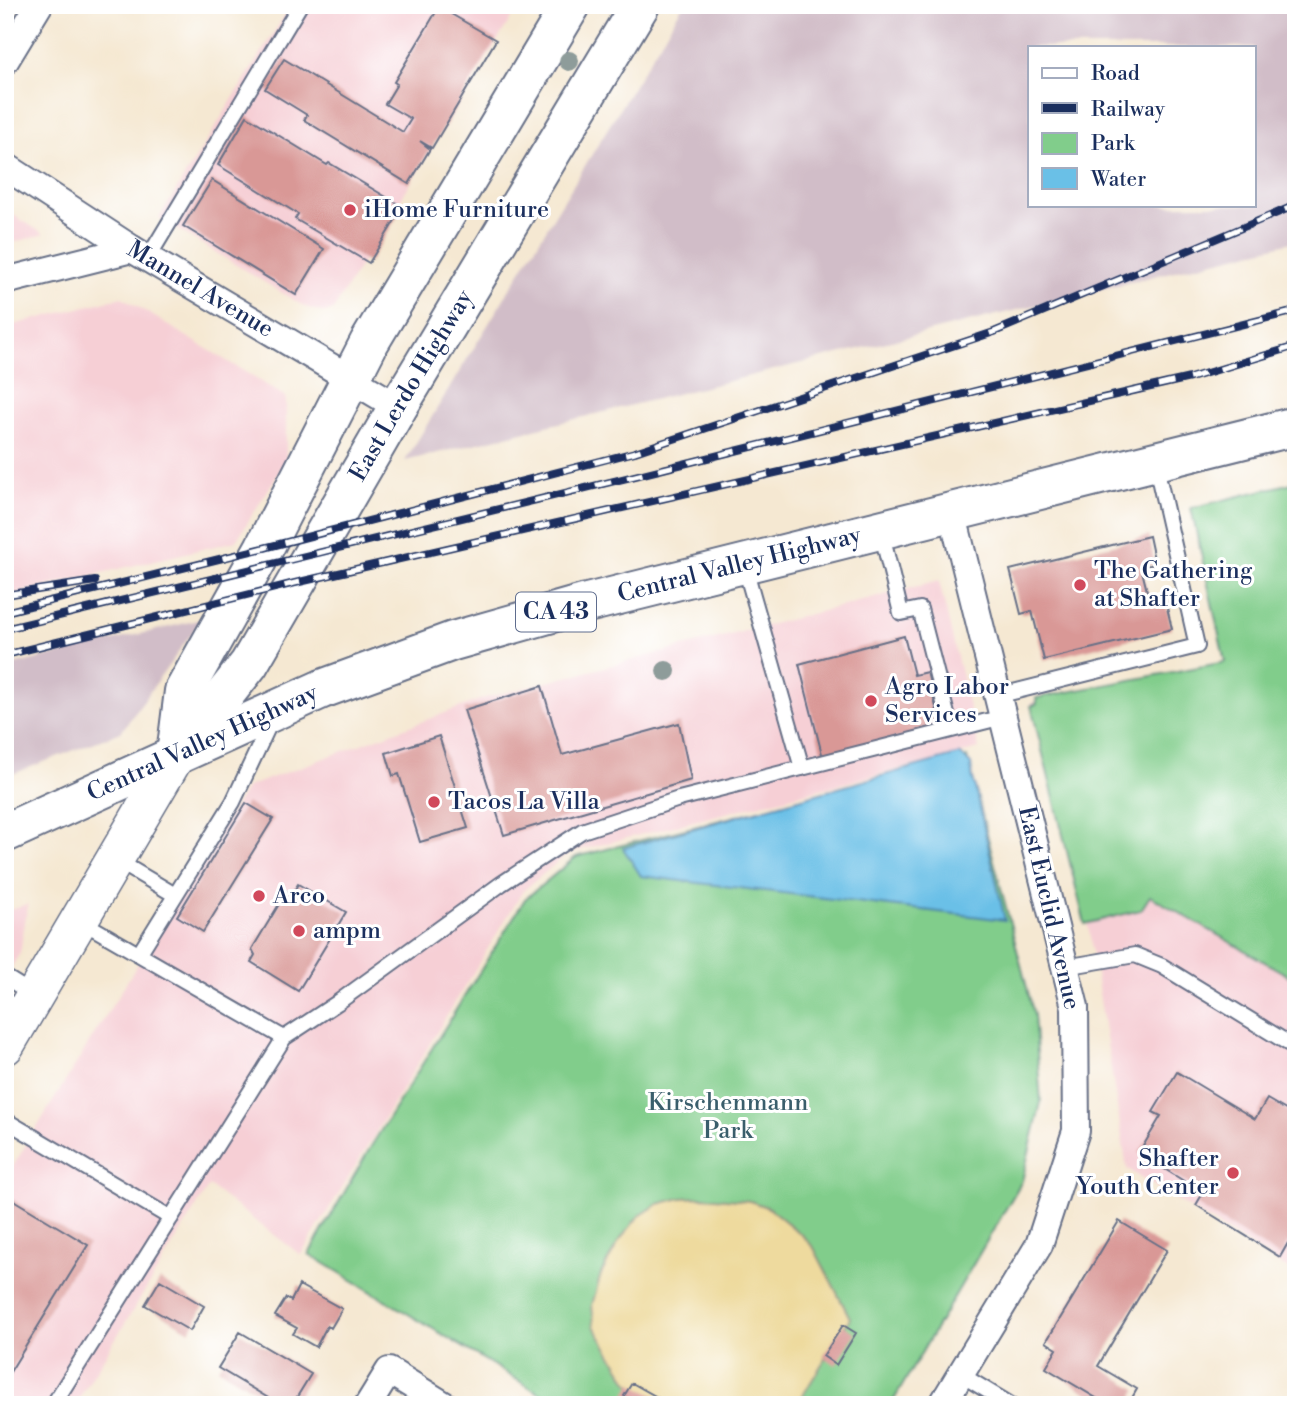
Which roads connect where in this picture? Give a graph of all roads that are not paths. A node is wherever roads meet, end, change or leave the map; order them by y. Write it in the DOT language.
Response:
graph roads {
  1 [pos="39,5"];
  2 [pos="300,5"];
  3 [pos="571,5"];
  4 [pos="639,5"];
  5 [pos="5,61"];
  6 [pos="5,166"];
  7 [pos="140,253"];
  8 [pos="5,281"];
  9 [pos="350,380"];
  10 [pos="398,407"];
  11 [pos="1296,426"];
  12 [pos="1155,461"];
  13 [pos="952,512"];
  14 [pos="881,530"];
  15 [pos="744,564"];
  16 [pos="1000,706"];
  17 [pos="275,711"];
  18 [pos="951,730"];
  19 [pos="175,757"];
  20 [pos="802,768"];
  21 [pos="5,833"];
  22 [pos="115,860"];
  23 [pos="175,895"];
  24 [pos="80,920"];
  25 [pos="139,954"];
  26 [pos="1065,967"];
  27 [pos="20,986"];
  28 [pos="284,1038"];
  29 [pos="5,1046"];
  30 [pos="1296,1048"];
  31 [pos="5,1120"];
  32 [pos="171,1218"];
  33 [pos="960,1374"];
  34 [pos="53,1405"];
  35 [pos="368,1405"];
  36 [pos="444,1405"];
  37 [pos="942,1405"];
  38 [pos="1011,1405"];
  1 -- 5 [label="street"];
  2 -- 7 [label="lane"];
  3 -- 9 [label="main road, East Lerdo Highway"];
  4 -- 10 [label="main road, East Lerdo Highway"];
  6 -- 7 [label="street, Mannel Avenue"];
  7 -- 8 [label="street"];
  7 -- 9 [label="street, Mannel Avenue"];
  9 -- 10 [label="street, Mannel Avenue"];
  9 -- 19 [label="main road, East Lerdo Highway"];
  10 -- 19 [label="main road, East Lerdo Highway"];
  11 -- 12 [label="main road, Central Valley Highway / CA 43"];
  12 -- 13 [label="main road, Central Valley Highway / CA 43"];
  12 -- 16 [label="lane"];
  13 -- 14 [label="main road, Central Valley Highway / CA 43"];
  13 -- 16 [label="street, East Euclid Avenue"];
  14 -- 15 [label="main road, Central Valley Highway / CA 43"];
  14 -- 18 [label="lane"];
  15 -- 17 [label="main road, Central Valley Highway / CA 43"];
  15 -- 20 [label="lane"];
  16 -- 18 [label="lane"];
  16 -- 26 [label="street, East Euclid Avenue"];
  17 -- 19 [label="main road, Central Valley Highway / CA 43"];
  17 -- 23 [label="lane"];
  18 -- 20 [label="lane"];
  19 -- 21 [label="main road, Central Valley Highway / CA 43"];
  19 -- 22 [label="main road, East Lerdo Highway"];
  20 -- 28 [label="lane"];
  22 -- 23 [label="lane"];
  22 -- 24 [label="main road, East Lerdo Highway"];
  23 -- 25 [label="lane"];
  24 -- 25 [label="lane"];
  24 -- 27 [label="main road, East Lerdo Highway"];
  25 -- 28 [label="lane"];
  26 -- 30 [label="lane"];
  26 -- 33 [label="street, East Euclid Avenue"];
  27 -- 29 [label="main road, East Lerdo Highway"];
  28 -- 32 [label="lane"];
  31 -- 32 [label="lane"];
  32 -- 34 [label="lane"];
  33 -- 37 [label="street, East Euclid Avenue"];
  33 -- 38 [label="lane"];
  35 -- 36 [label="street"];
}
